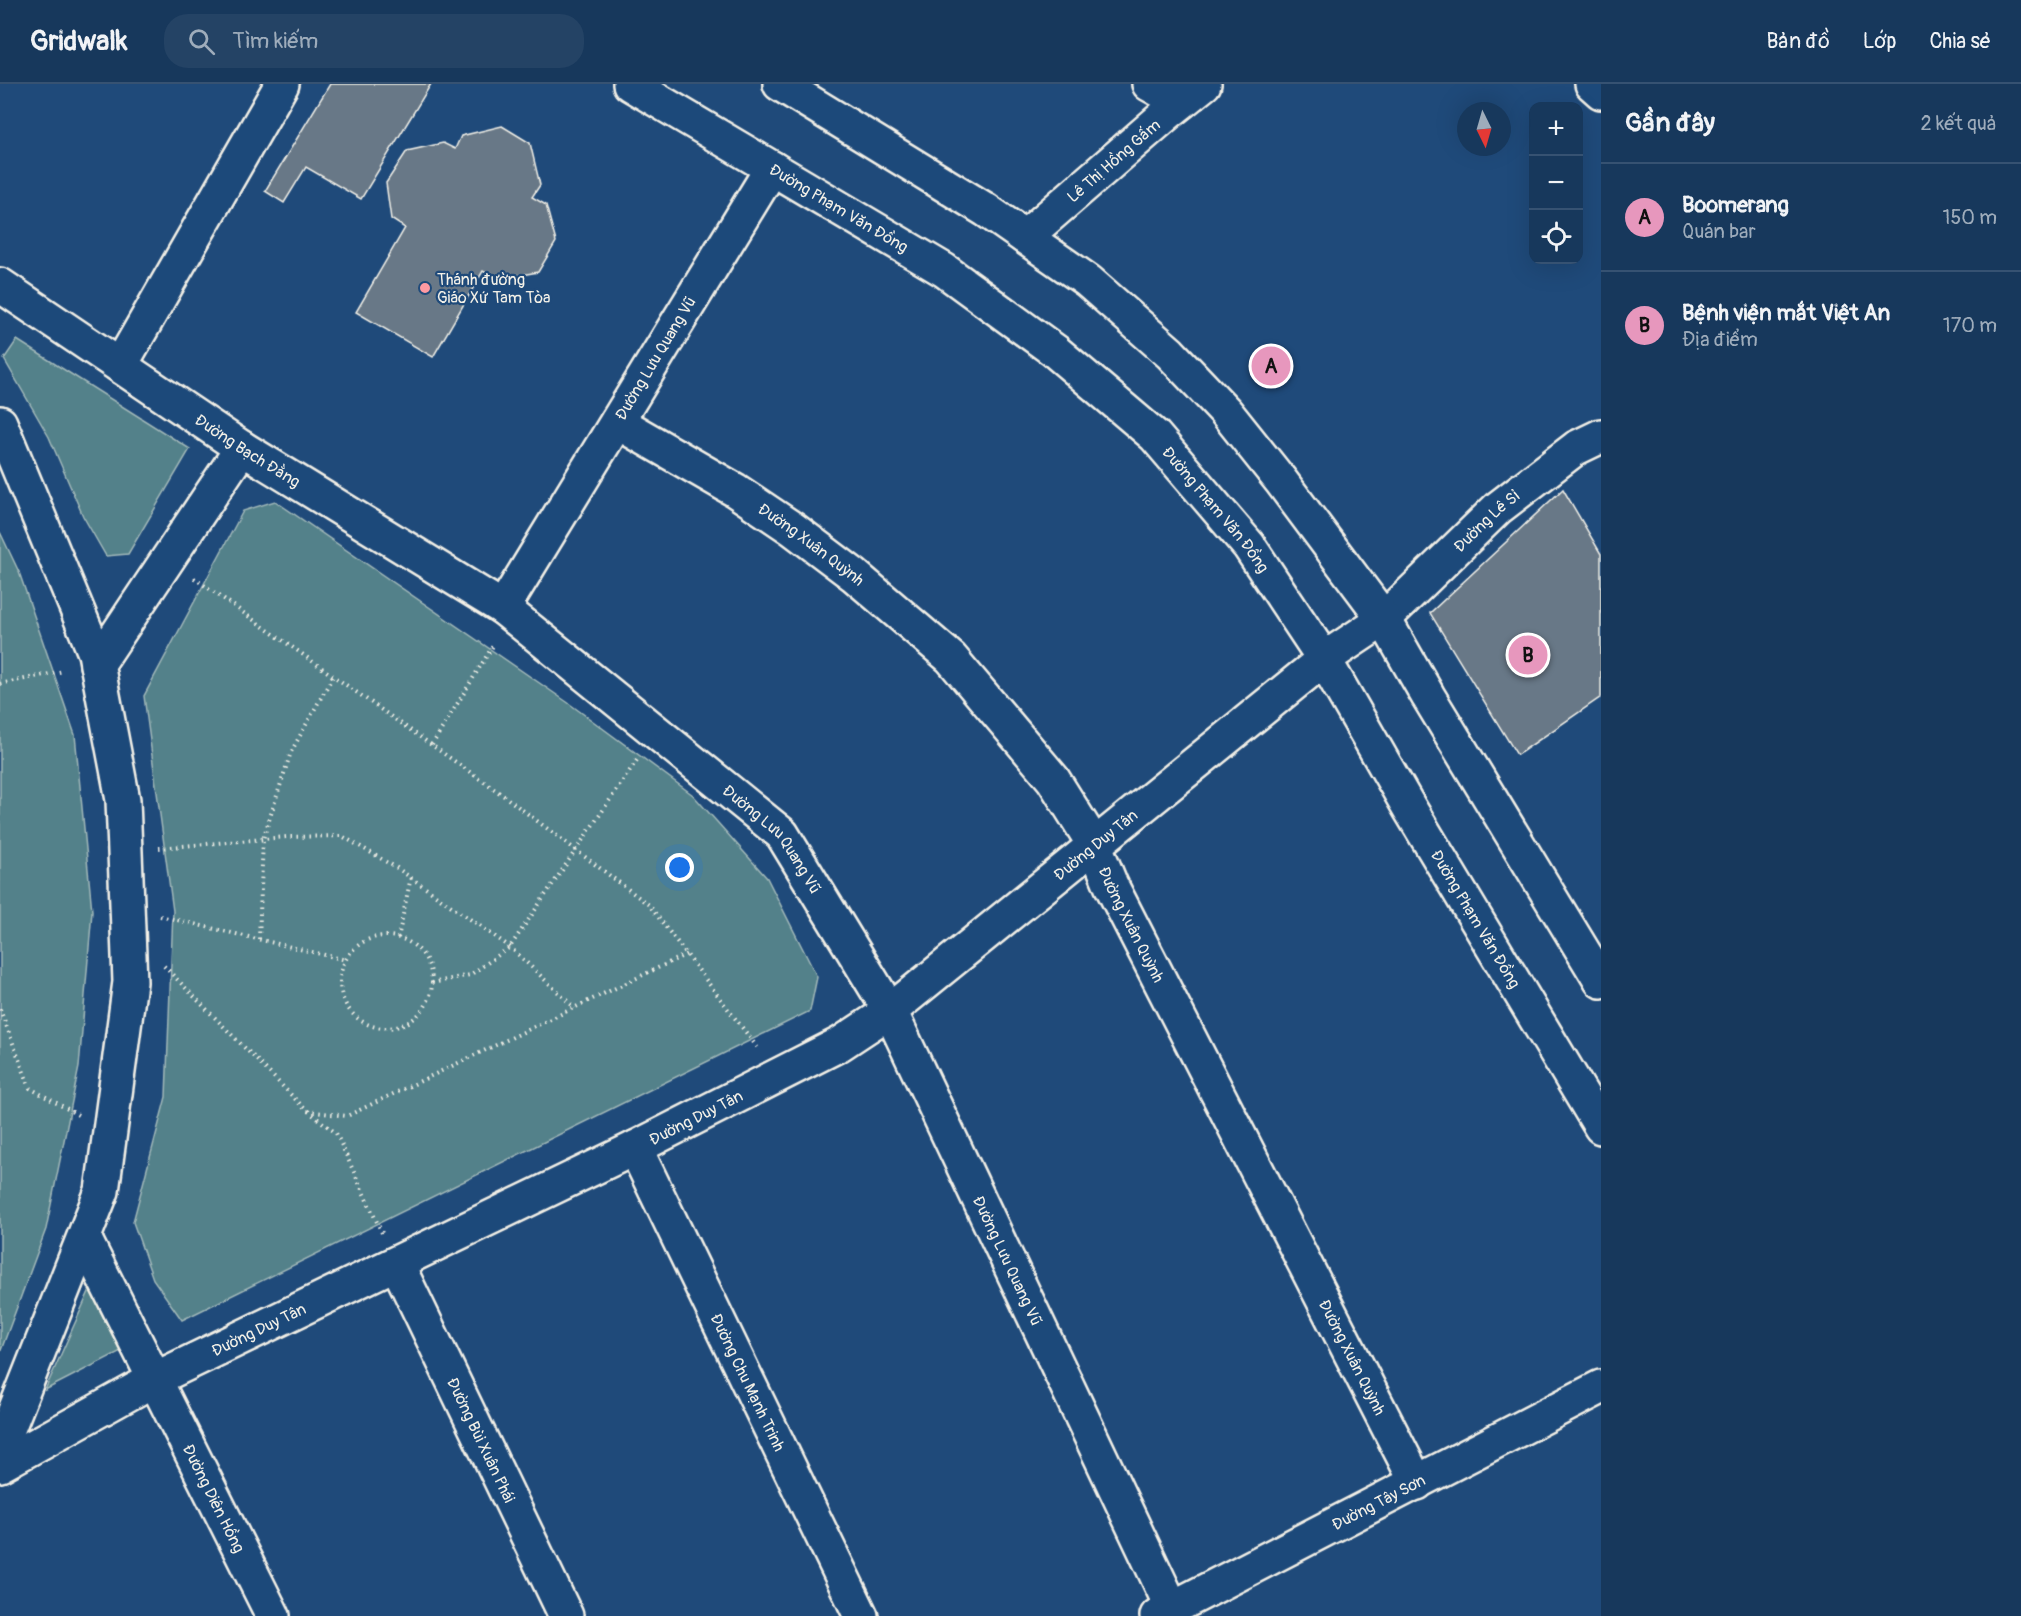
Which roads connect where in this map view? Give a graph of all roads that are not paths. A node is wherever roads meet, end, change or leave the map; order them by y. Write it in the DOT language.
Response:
graph roads {
  1 [pos="282,84"];
  2 [pos="630,84"];
  3 [pos="780,84"];
  4 [pos="1149,84"];
  5 [pos="1592,84"];
  6 [pos="1601,92"];
  7 [pos="1192,93"];
  8 [pos="772,168"];
  9 [pos="1025,237"];
  10 [pos="0,285"];
  11 [pos="120,366"];
  12 [pos="617,422"];
  13 [pos="0,423"];
  14 [pos="1601,436"];
  15 [pos="242,448"];
  16 [pos="508,612"];
  17 [pos="1384,619"];
  18 [pos="1324,660"];
  19 [pos="97,665"];
  20 [pos="1095,846"];
  21 [pos="1601,981"];
  22 [pos="890,1011"];
  23 [pos="1601,1127"];
  24 [pos="635,1148"];
  25 [pos="84,1238"];
  26 [pos="397,1264"];
  27 [pos="155,1379"];
  28 [pos="1601,1387"];
  29 [pos="0,1449"];
  30 [pos="0,1465"];
  31 [pos="1417,1482"];
  32 [pos="1165,1612"];
  33 [pos="273,1616"];
  34 [pos="566,1616"];
  35 [pos="861,1616"];
  1 -- 11 [label="street"];
  2 -- 8 [label="street, Đường Phạm Văn Đồng"];
  3 -- 9 [label="street"];
  4 -- 7 [label="street"];
  5 -- 6 [label="street"];
  7 -- 9 [label="street, Lê Thị Hồng Gấm"];
  8 -- 12 [label="street, Đường Lưu Quang Vũ"];
  8 -- 18 [label="street, Đường Phạm Văn Đồng"];
  9 -- 17 [label="street"];
  10 -- 11 [label="street, Đường Bạch Đằng"];
  11 -- 15 [label="street, Đường Bạch Đằng"];
  12 -- 16 [label="street, Đường Lưu Quang Vũ"];
  12 -- 20 [label="street, Đường Xuân Quỳnh"];
  13 -- 19 [label="street"];
  14 -- 17 [label="street, Đường Lê Sỉ"];
  15 -- 16 [label="street, Đường Bạch Đằng"];
  15 -- 19 [label="street"];
  16 -- 22 [label="street, Đường Lưu Quang Vũ"];
  17 -- 18 [label="street, Đường Lê Sỉ"];
  17 -- 21 [label="street"];
  18 -- 20 [label="street, Đường Duy Tân"];
  18 -- 23 [label="street, Đường Phạm Văn Đồng"];
  19 -- 25 [label="street"];
  20 -- 22 [label="street, Đường Duy Tân"];
  20 -- 31 [label="street, Đường Xuân Quỳnh"];
  22 -- 24 [label="street, Đường Duy Tân"];
  22 -- 32 [label="street, Đường Lưu Quang Vũ"];
  24 -- 26 [label="street, Đường Duy Tân"];
  24 -- 35 [label="street, Đường Chu Mạnh Trinh"];
  25 -- 27 [label="street, Đường Diên Hồng"];
  25 -- 29 [label="street"];
  26 -- 27 [label="street, Đường Duy Tân"];
  26 -- 34 [label="street, Đường Bùi Xuân Phái"];
  27 -- 30 [label="street, Đường Duy Tân"];
  27 -- 33 [label="street, Đường Diên Hồng"];
  28 -- 31 [label="street, Đường Tây Sơn"];
  31 -- 32 [label="street, Đường Tây Sơn"];
}
